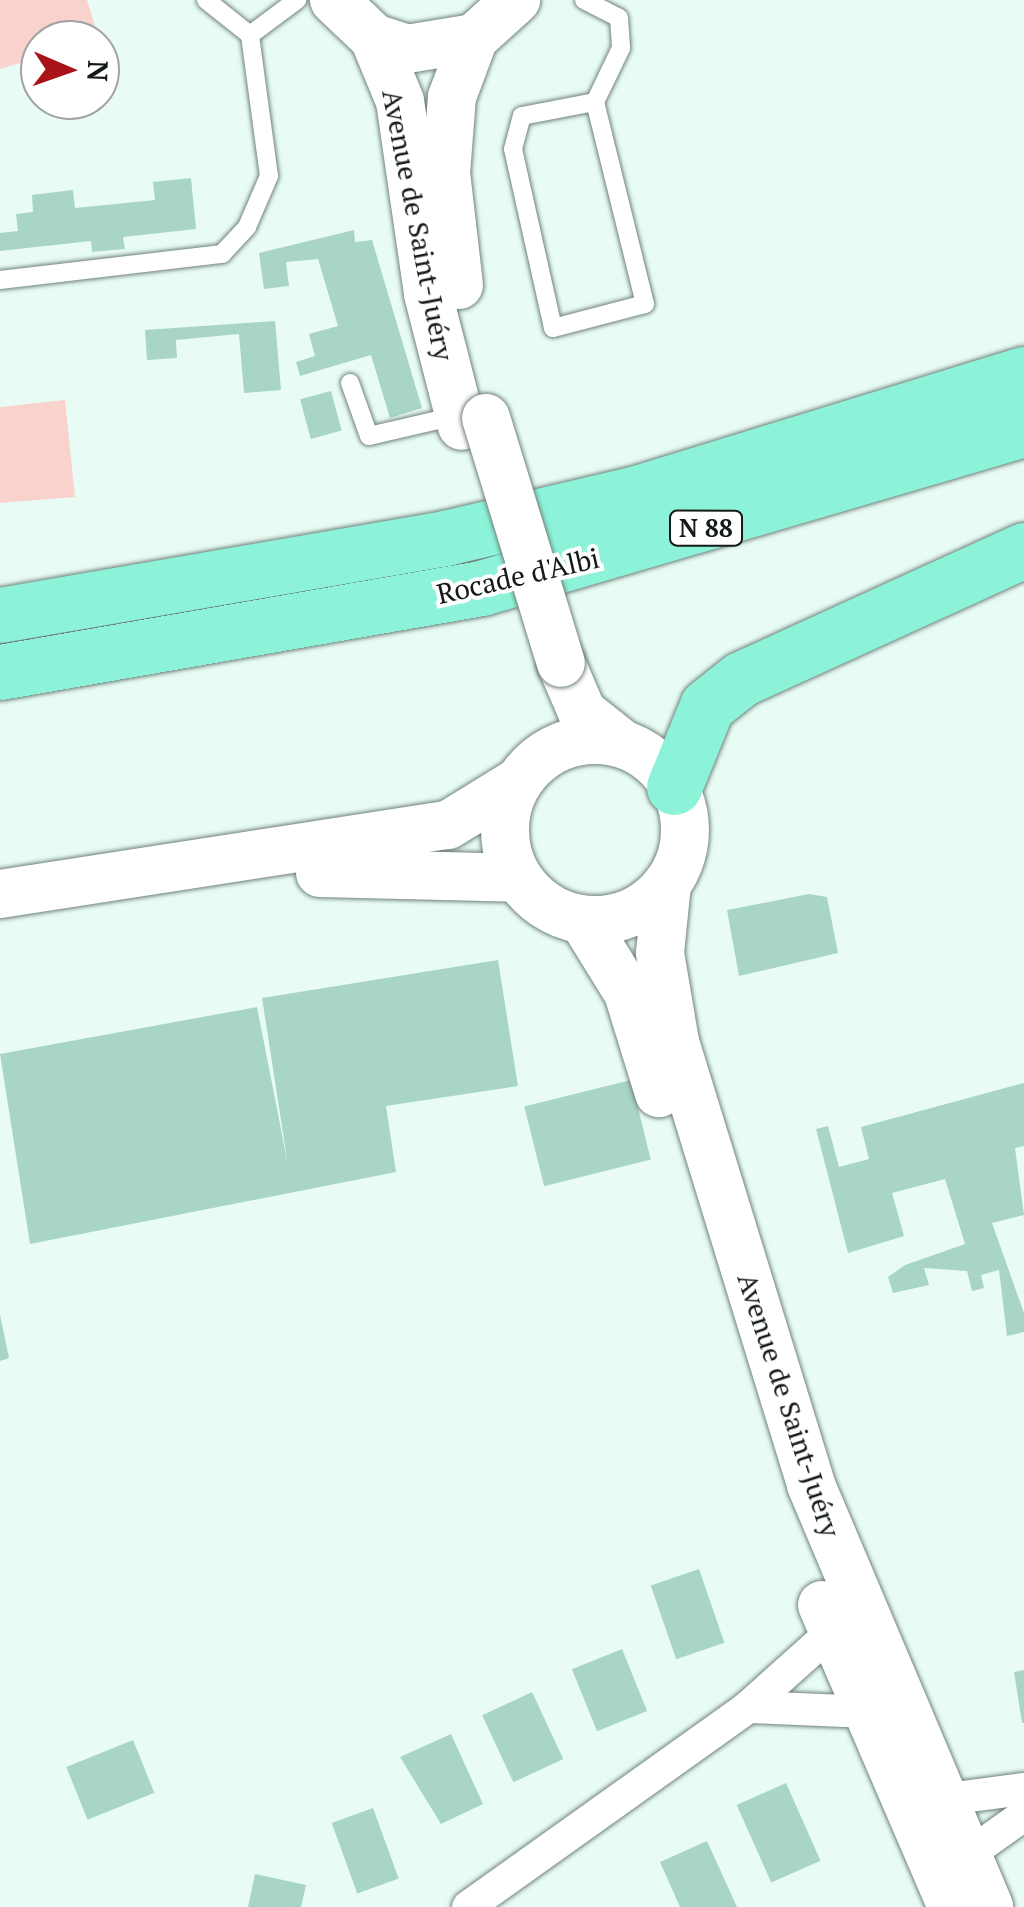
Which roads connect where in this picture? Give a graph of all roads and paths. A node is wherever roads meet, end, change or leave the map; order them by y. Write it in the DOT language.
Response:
graph roads {
  1 [pos="206,0"];
  2 [pos="296,0"];
  3 [pos="334,0"];
  4 [pos="516,0"];
  5 [pos="584,0"];
  6 [pos="250,35"];
  7 [pos="374,38"];
  8 [pos="474,38"];
  9 [pos="595,102"];
  10 [pos="0,280"];
  11 [pos="1024,374"];
  12 [pos="350,382"];
  13 [pos="469,420"];
  14 [pos="1024,430"];
  15 [pos="1024,550"];
  16 [pos="0,581"];
  17 [pos="216,584"];
  18 [pos="0,614"];
  19 [pos="549,664"];
  20 [pos="0,672"];
  21 [pos="620,743"];
  22 [pos="528,770"];
  23 [pos="674,787"];
  24 [pos="518,878"];
  25 [pos="668,884"];
  26 [pos="0,894"];
  27 [pos="0,920"];
  28 [pos="583,920"];
  29 [pos="832,1632"];
  30 [pos="748,1707"];
  31 [pos="865,1712"];
  32 [pos="1024,1790"];
  33 [pos="940,1800"];
  34 [pos="1024,1815"];
  35 [pos="965,1856"];
  36 [pos="468,1907"];
  37 [pos="952,1907"];
  38 [pos="989,1907"];
  1 -- 6 [label="lane"];
  2 -- 6 [label="lane"];
  3 -- 7 [label="main road"];
  4 -- 8 [label="main road"];
  5 -- 9 [label="lane"];
  6 -- 10 [label="lane"];
  7 -- 8 [label="main road"];
  7 -- 13 [label="main road, Avenue de Saint-Juéry"];
  8 -- 13 [label="main road"];
  9 -- 9 [label="lane"];
  11 -- 17 [label="highway, Rocade d'Albi / N 88"];
  12 -- 13 [label="lane"];
  13 -- 19 [label="main road, Avenue de Saint-Juéry"];
  14 -- 20 [label="highway, Rocade d'Albi / N 88"];
  15 -- 23 [label="highway"];
  16 -- 17 [label="highway"];
  17 -- 18 [label="highway, Rocade d'Albi / N 88"];
  19 -- 21 [label="main road"];
  19 -- 22 [label="main road, Avenue de Saint-Juéry"];
  21 -- 22 [label="main road"];
  21 -- 23 [label="main road"];
  22 -- 24 [label="main road"];
  22 -- 26 [label="main road"];
  23 -- 25 [label="main road"];
  24 -- 27 [label="main road"];
  24 -- 28 [label="main road"];
  25 -- 28 [label="main road"];
  25 -- 33 [label="main road, Avenue de Saint-Juéry"];
  28 -- 29 [label="main road, Avenue de Saint-Juéry"];
  29 -- 30 [label="street"];
  29 -- 31 [label="main road, Avenue de Saint-Juéry"];
  30 -- 31 [label="street"];
  30 -- 36 [label="street"];
  31 -- 37 [label="main road, Avenue de Saint-Juéry"];
  32 -- 33 [label="street"];
  33 -- 35 [label="main road, Avenue de Saint-Juéry"];
  34 -- 35 [label="street"];
  35 -- 38 [label="main road, Avenue de Saint-Juéry"];
}
